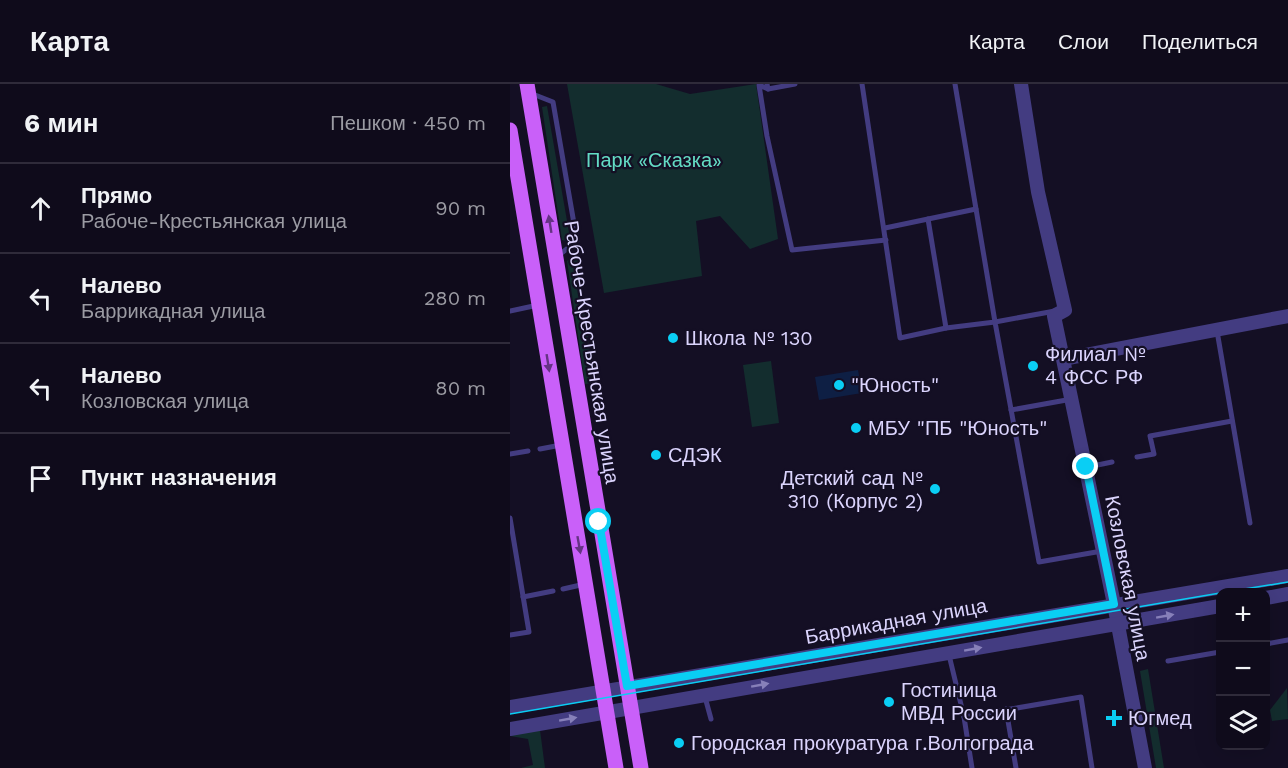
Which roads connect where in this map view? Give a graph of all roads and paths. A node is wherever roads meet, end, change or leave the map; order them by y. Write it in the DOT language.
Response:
graph roads {
  1 [pos="795,84"];
  2 [pos="862,84"];
  3 [pos="955,84"];
  4 [pos="1021,84"];
  5 [pos="767,86"];
  6 [pos="527,88"];
  7 [pos="510,130"];
  8 [pos="976,209"];
  9 [pos="928,219"];
  10 [pos="885,228"];
  11 [pos="886,240"];
  12 [pos="555,258"];
  13 [pos="538,305"];
  14 [pos="1065,310"];
  15 [pos="510,311"];
  16 [pos="1288,316"];
  17 [pos="995,322"];
  18 [pos="946,328"];
  19 [pos="1217,331"];
  20 [pos="1064,359"];
  21 [pos="1072,399"];
  22 [pos="1011,410"];
  23 [pos="1232,421"];
  24 [pos="561,445"];
  25 [pos="540,449"];
  26 [pos="528,451"];
  27 [pos="510,454"];
  28 [pos="1137,457"];
  29 [pos="1112,462"];
  30 [pos="1086,467"];
  31 [pos="510,518"];
  32 [pos="1251,523"];
  33 [pos="1102,551"];
  34 [pos="1288,576"];
  35 [pos="586,584"];
  36 [pos="563,589"];
  37 [pos="553,591"];
  38 [pos="1288,594"];
  39 [pos="523,597"];
  40 [pos="1270,597"];
  41 [pos="1114,604"];
  42 [pos="1216,607"];
  43 [pos="1118,624"];
  44 [pos="510,635"];
  45 [pos="1288,640"];
  46 [pos="1270,643"];
  47 [pos="949,653"];
  48 [pos="1216,653"];
  49 [pos="1168,661"];
  50 [pos="627,686"];
  51 [pos="603,690"];
  52 [pos="704,695"];
  53 [pos="510,707"];
  54 [pos="631,708"];
  55 [pos="1006,709"];
  56 [pos="606,712"];
  57 [pos="964,717"];
  58 [pos="711,719"];
  59 [pos="510,729"];
  60 [pos="616,768"];
  61 [pos="641,768"];
  62 [pos="972,768"];
  63 [pos="1016,768"];
  64 [pos="1092,768"];
  65 [pos="1145,768"];
  1 -- 5 [label="lane"];
  2 -- 10 [label="lane"];
  3 -- 8 [label="lane"];
  4 -- 14 [label="street, Козловская улица"];
  5 -- 11 [label="lane"];
  12 -- 6 [label="main road, Рабоче-Крестьянская улица, one-way"];
  6 -- 12 [label="lane"];
  7 -- 13 [label="main road"];
  8 -- 9 [label="lane"];
  8 -- 17 [label="lane"];
  9 -- 10 [label="lane"];
  9 -- 18 [label="lane"];
  10 -- 11 [label="lane"];
  11 -- 18 [label="lane"];
  12 -- 50 [label="main road, Рабоче-Крестьянская улица"];
  13 -- 15 [label="lane"];
  13 -- 24 [label="main road, one-way"];
  14 -- 17 [label="lane"];
  14 -- 20 [label="street, Козловская улица"];
  16 -- 19 [label="street"];
  17 -- 18 [label="lane"];
  17 -- 22 [label="lane"];
  19 -- 20 [label="street"];
  19 -- 23 [label="lane"];
  20 -- 21 [label="street, Козловская улица"];
  21 -- 22 [label="lane"];
  21 -- 30 [label="street, Козловская улица"];
  22 -- 33 [label="lane"];
  23 -- 28 [label="lane"];
  23 -- 32 [label="lane"];
  24 -- 25 [label="lane"];
  24 -- 35 [label="main road, one-way"];
  26 -- 27 [label="lane"];
  29 -- 30 [label="lane"];
  30 -- 33 [label="street, Козловская улица"];
  31 -- 39 [label="lane"];
  33 -- 41 [label="street, Козловская улица"];
  34 -- 41 [label="street, Баррикадная улица"];
  35 -- 36 [label="lane"];
  35 -- 51 [label="main road"];
  37 -- 39 [label="lane"];
  38 -- 40 [label="street"];
  39 -- 44 [label="lane"];
  41 -- 43 [label="street, Козловская улица"];
  41 -- 50 [label="street, Баррикадная улица"];
  43 -- 42 [label="street, Баррикадная улица, one-way"];
  47 -- 43 [label="street, Баррикадная улица, one-way"];
  43 -- 65 [label="street, Козловская улица"];
  45 -- 46 [label="lane"];
  52 -- 47 [label="street, Баррикадная улица, one-way"];
  47 -- 57 [label="lane"];
  48 -- 49 [label="lane"];
  50 -- 51 [label="street, Баррикадная улица"];
  50 -- 54 [label="main road, Рабоче-Крестьянская улица"];
  51 -- 53 [label="street, Баррикадная улица"];
  51 -- 56 [label="main road"];
  52 -- 54 [label="street, Баррикадная улица"];
  52 -- 58 [label="lane"];
  54 -- 56 [label="street, Баррикадная улица"];
  54 -- 61 [label="main road, Рабоче-Крестьянская улица"];
  55 -- 57 [label="lane"];
  55 -- 63 [label="lane"];
  55 -- 64 [label="lane"];
  59 -- 56 [label="street, Баррикадная улица, one-way"];
  56 -- 60 [label="main road"];
  57 -- 62 [label="lane"];
}
